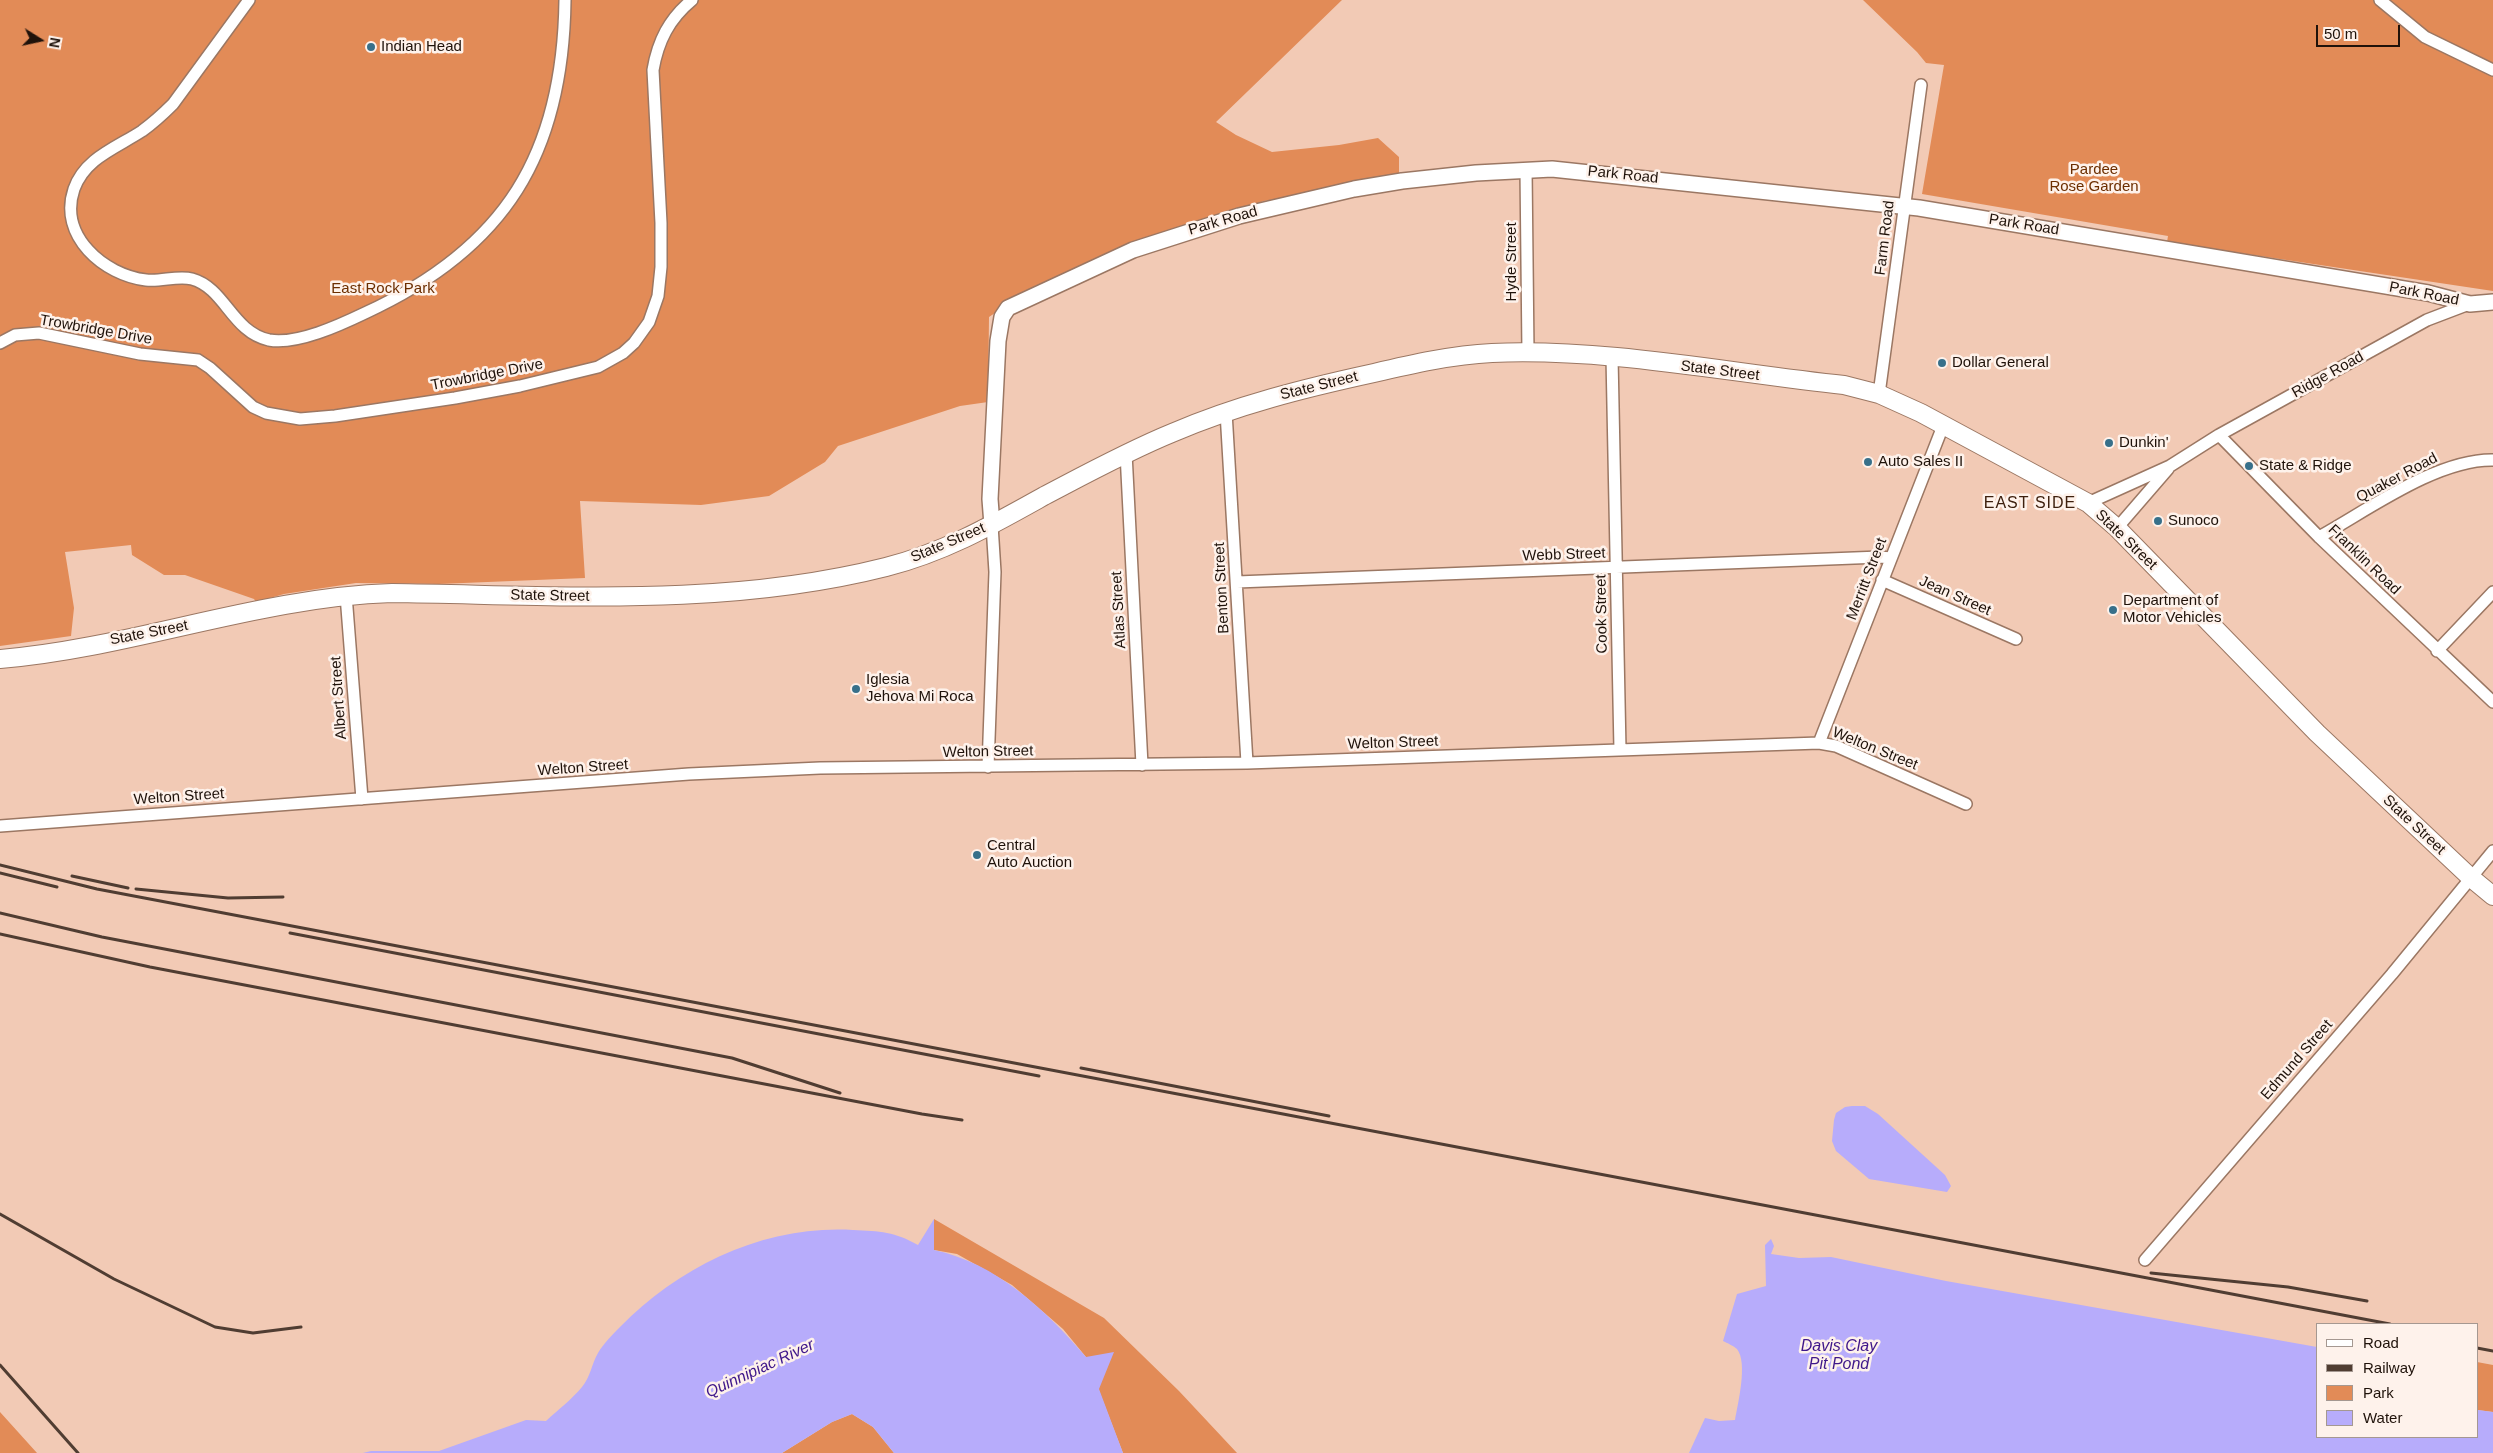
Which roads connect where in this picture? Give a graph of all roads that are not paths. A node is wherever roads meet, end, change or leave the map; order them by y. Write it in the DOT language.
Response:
graph roads {
  1 [pos="249,0"];
  2 [pos="565,0"];
  3 [pos="692,0"];
  4 [pos="2380,0"];
  5 [pos="2493,70"];
  6 [pos="1921,85"];
  7 [pos="1526,170"];
  8 [pos="1903,206"];
  9 [pos="2493,302"];
  10 [pos="2470,304"];
  11 [pos="0,343"];
  12 [pos="1528,353"];
  13 [pos="1612,358"];
  14 [pos="1879,394"];
  15 [pos="1226,412"];
  16 [pos="1943,426"];
  17 [pos="2219,435"];
  18 [pos="1126,453"];
  19 [pos="2493,460"];
  20 [pos="2170,466"];
  21 [pos="2088,503"];
  22 [pos="992,525"];
  23 [pos="2117,528"];
  24 [pos="2319,537"];
  25 [pos="1891,558"];
  26 [pos="1616,569"];
  27 [pos="1882,580"];
  28 [pos="1237,582"];
  29 [pos="2493,592"];
  30 [pos="346,595"];
  31 [pos="2016,639"];
  32 [pos="2437,651"];
  33 [pos="0,659"];
  34 [pos="2493,702"];
  35 [pos="1819,743"];
  36 [pos="1620,750"];
  37 [pos="1247,763"];
  38 [pos="1142,765"];
  39 [pos="988,767"];
  40 [pos="362,799"];
  41 [pos="1966,804"];
  42 [pos="0,826"];
  43 [pos="2493,851"];
  44 [pos="2470,877"];
  45 [pos="2493,896"];
  46 [pos="2145,1260"];
  1 -- 2 [label="street"];
  3 -- 11 [label="street, Trowbridge Drive"];
  4 -- 5 [label="street"];
  6 -- 8 [label="street, Farm Road"];
  7 -- 8 [label="main road, Park Road"];
  7 -- 12 [label="street, Hyde Street"];
  7 -- 22 [label="main road, Park Road"];
  8 -- 10 [label="main road, Park Road"];
  8 -- 14 [label="street, Farm Road"];
  9 -- 10 [label="main road, Ridge Road"];
  10 -- 17 [label="street, Ridge Road"];
  12 -- 13 [label="main road, State Street"];
  12 -- 15 [label="main road, State Street"];
  13 -- 14 [label="main road, State Street"];
  13 -- 26 [label="street, Cook Street"];
  14 -- 16 [label="main road, State Street"];
  15 -- 18 [label="main road, State Street"];
  15 -- 28 [label="street, Benton Street"];
  16 -- 21 [label="main road, State Street"];
  16 -- 25 [label="street, Merritt Street"];
  17 -- 20 [label="street, Ridge Road"];
  17 -- 24 [label="street, Franklin Road"];
  18 -- 22 [label="main road, State Street"];
  18 -- 38 [label="street, Atlas Street"];
  19 -- 24 [label="street, Quaker Road"];
  20 -- 21 [label="street, Ridge Road"];
  20 -- 23 [label="street, Ridge Road"];
  21 -- 23 [label="main road, State Street"];
  22 -- 30 [label="main road, State Street"];
  22 -- 39 [label="street"];
  23 -- 44 [label="main road, State Street"];
  24 -- 32 [label="street, Franklin Road"];
  25 -- 26 [label="street, Webb Street"];
  25 -- 27 [label="street, Merritt Street"];
  26 -- 28 [label="street, Webb Street"];
  26 -- 36 [label="street, Cook Street"];
  27 -- 31 [label="street, Jean Street"];
  27 -- 35 [label="street, Merritt Street"];
  28 -- 37 [label="street, Benton Street"];
  29 -- 32 [label="street"];
  30 -- 33 [label="main road, State Street"];
  30 -- 40 [label="street, Albert Street"];
  32 -- 34 [label="street, Franklin Road"];
  35 -- 36 [label="street, Welton Street"];
  35 -- 41 [label="street, Welton Street"];
  36 -- 37 [label="street, Welton Street"];
  37 -- 38 [label="street, Welton Street"];
  38 -- 39 [label="street, Welton Street"];
  39 -- 40 [label="street, Welton Street"];
  40 -- 42 [label="street, Welton Street"];
  43 -- 44 [label="street, Edmund Street"];
  44 -- 45 [label="main road, State Street"];
  44 -- 46 [label="street, Edmund Street"];
}
